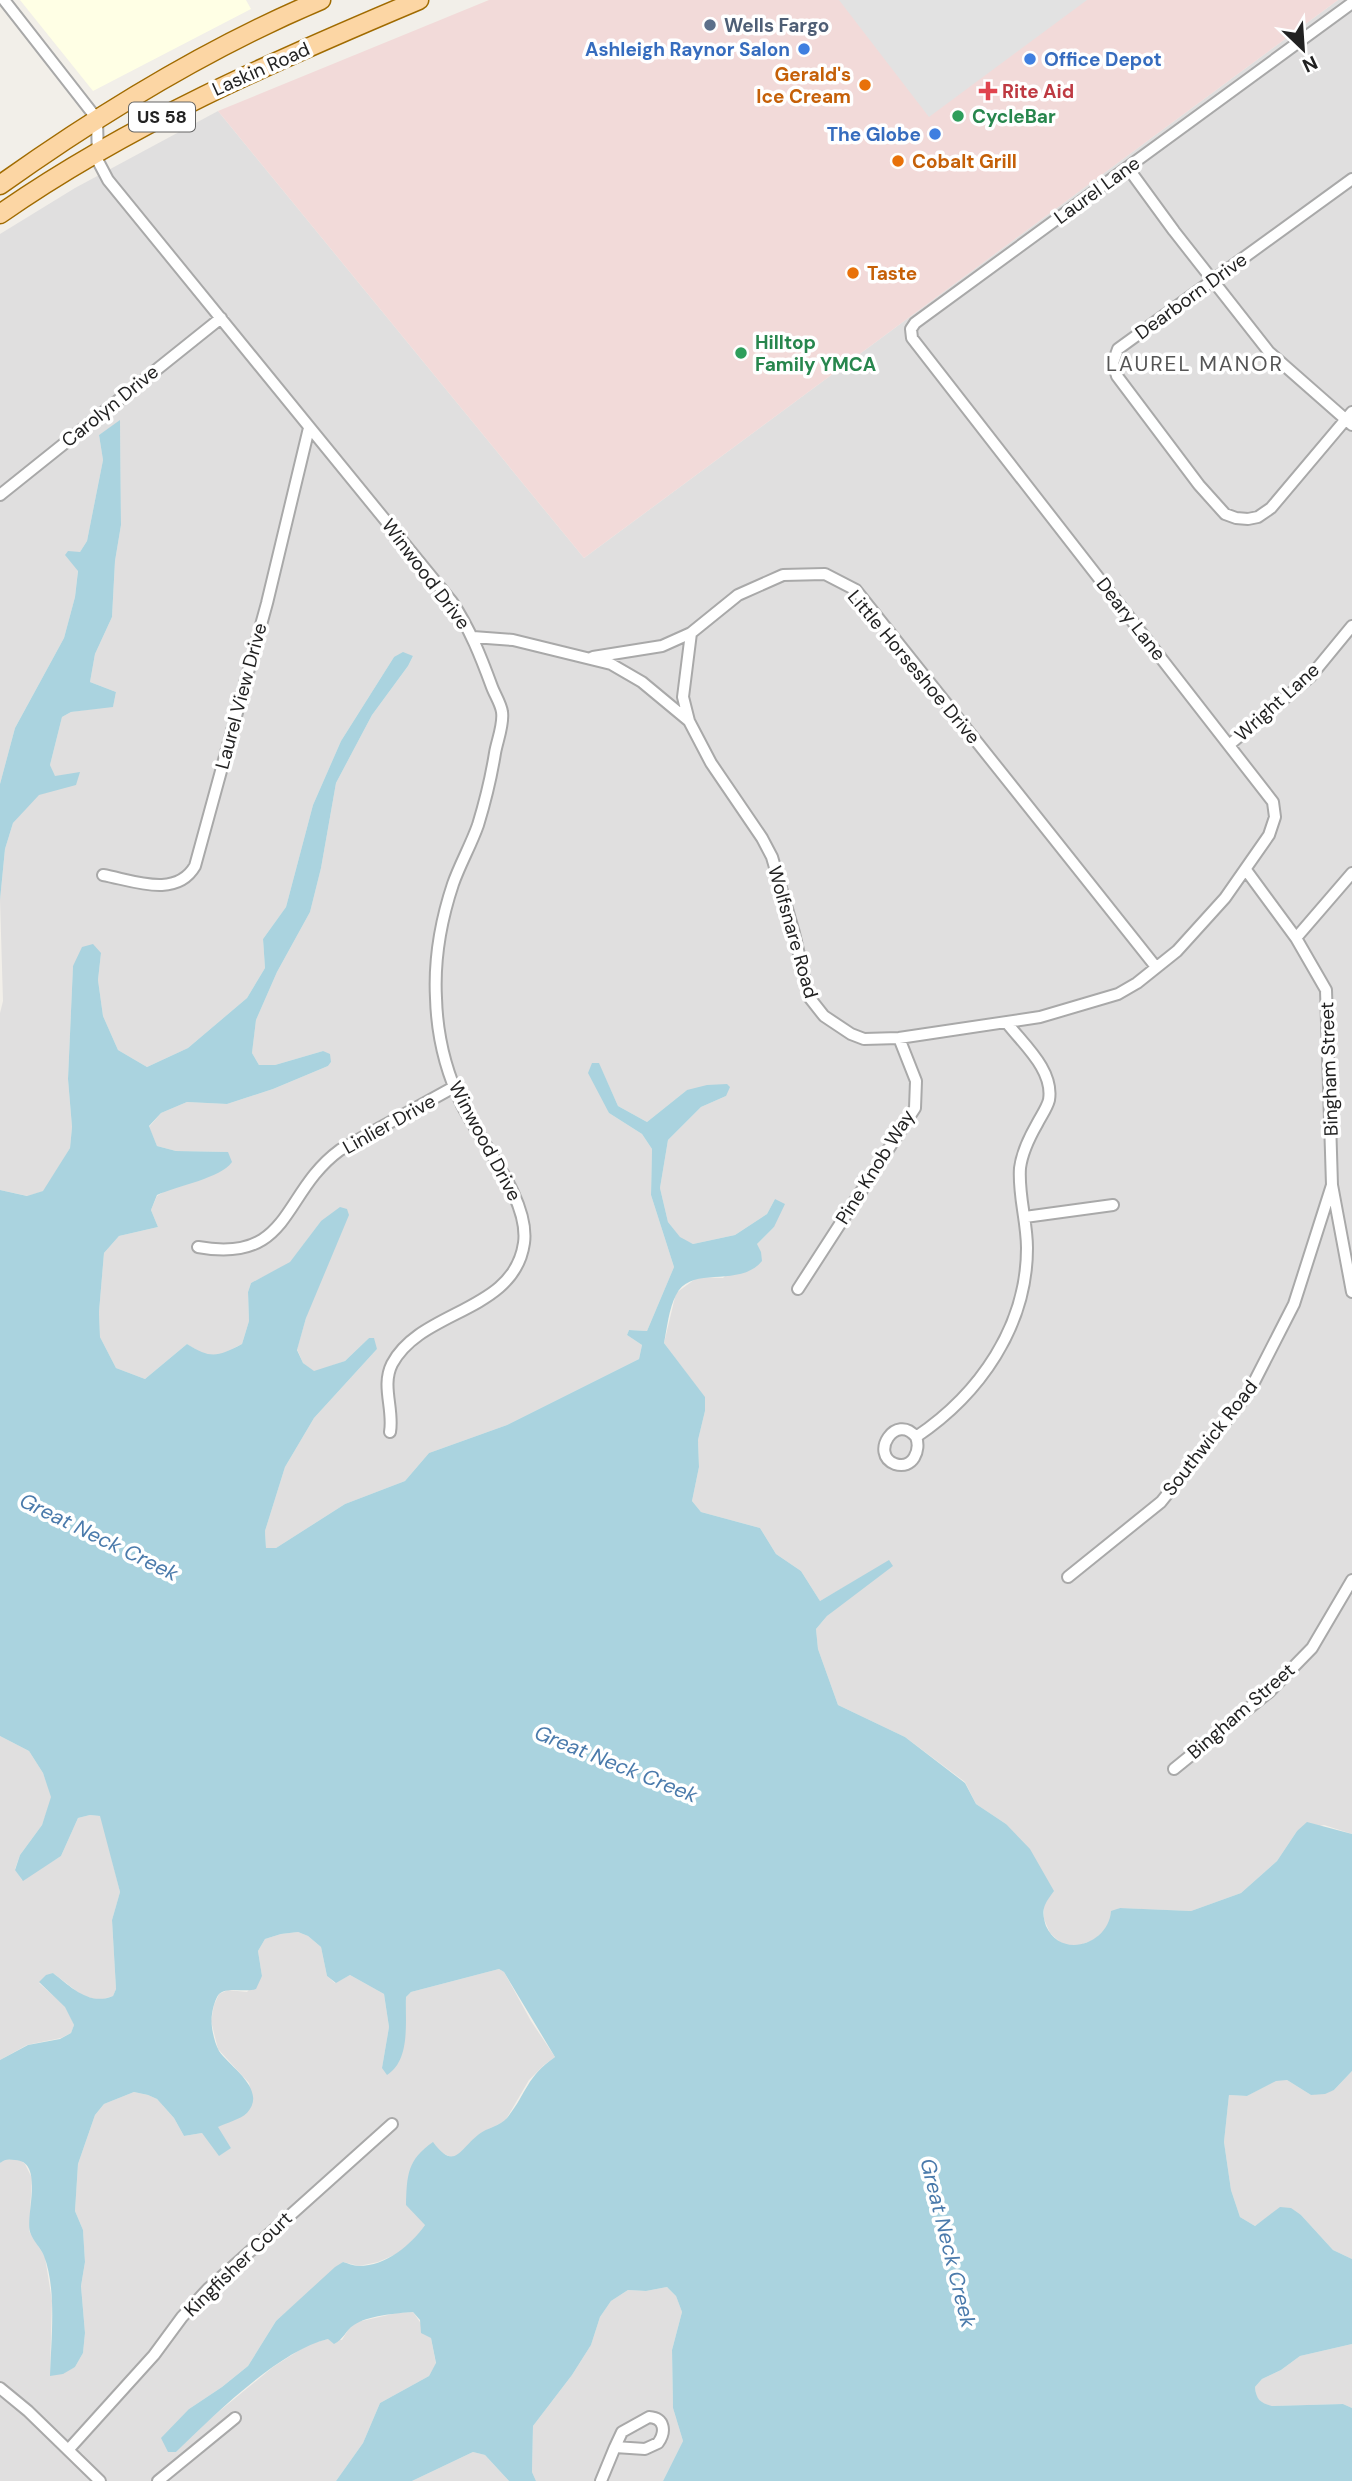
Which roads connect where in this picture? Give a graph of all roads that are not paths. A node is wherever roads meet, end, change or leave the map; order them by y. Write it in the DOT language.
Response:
graph roads {
  1 [pos="4,0"];
  2 [pos="321,0"];
  3 [pos="419,0"];
  4 [pos="1352,3"];
  5 [pos="97,119"];
  6 [pos="97,153"];
  7 [pos="1128,168"];
  8 [pos="1352,179"];
  9 [pos="0,184"];
  10 [pos="0,214"];
  11 [pos="1213,281"];
  12 [pos="221,318"];
  13 [pos="958,397"];
  14 [pos="1350,419"];
  15 [pos="309,428"];
  16 [pos="0,495"];
  17 [pos="1352,626"];
  18 [pos="691,633"];
  19 [pos="473,637"];
  20 [pos="591,658"];
  21 [pos="688,721"];
  22 [pos="1228,745"];
  23 [pos="1260,848"];
  24 [pos="1246,870"];
  25 [pos="1352,873"];
  26 [pos="103,875"];
  27 [pos="1296,938"];
  28 [pos="1156,968"];
  29 [pos="1007,1023"];
  30 [pos="899,1038"];
  31 [pos="454,1087"];
  32 [pos="1332,1185"];
  33 [pos="1113,1205"];
  34 [pos="1026,1217"];
  35 [pos="198,1247"];
  36 [pos="798,1289"];
  37 [pos="1352,1292"];
  38 [pos="390,1432"];
  39 [pos="916,1437"];
  40 [pos="1068,1577"];
  41 [pos="1352,1580"];
  42 [pos="1174,1769"];
  43 [pos="392,2124"];
  44 [pos="0,2388"];
  45 [pos="234,2418"];
  46 [pos="615,2447"];
  47 [pos="69,2449"];
  48 [pos="100,2481"];
  49 [pos="158,2481"];
  50 [pos="601,2481"];
  1 -- 5 [label="street"];
  2 -- 5 [label="main road, Laskin Road / US 58"];
  3 -- 6 [label="main road, Laskin Road / US 58"];
  4 -- 7 [label="street, Laurel Lane"];
  5 -- 6 [label="street, Winwood Drive"];
  5 -- 9 [label="main road, Laskin Road / US 58"];
  6 -- 10 [label="main road, Laskin Road / US 58"];
  6 -- 12 [label="street, Winwood Drive"];
  7 -- 11 [label="street"];
  7 -- 13 [label="street, Laurel Lane"];
  8 -- 11 [label="street, Dearborn Drive"];
  11 -- 14 [label="street"];
  11 -- 14 [label="street, Dearborn Drive"];
  12 -- 15 [label="street, Winwood Drive"];
  12 -- 16 [label="street, Carolyn Drive"];
  13 -- 22 [label="street, Deary Lane"];
  15 -- 19 [label="street, Winwood Drive"];
  15 -- 26 [label="street, Laurel View Drive"];
  17 -- 22 [label="street, Wright Lane"];
  18 -- 20 [label="street, Little Horseshoe Drive"];
  18 -- 21 [label="street"];
  18 -- 28 [label="street, Little Horseshoe Drive"];
  19 -- 20 [label="street, Wolfsnare Road"];
  19 -- 31 [label="street, Winwood Drive"];
  20 -- 21 [label="street, Wolfsnare Road"];
  21 -- 30 [label="street, Wolfsnare Road"];
  22 -- 23 [label="street, Deary Lane"];
  23 -- 24 [label="street, Wolfsnare Road"];
  24 -- 27 [label="street, Bingham Street"];
  24 -- 28 [label="street, Wolfsnare Road"];
  25 -- 27 [label="street"];
  27 -- 32 [label="street, Bingham Street"];
  28 -- 29 [label="street, Wolfsnare Road"];
  29 -- 30 [label="street, Wolfsnare Road"];
  29 -- 34 [label="street"];
  30 -- 36 [label="street, Pine Knob Way"];
  31 -- 35 [label="street, Linlier Drive"];
  31 -- 38 [label="street, Winwood Drive"];
  32 -- 37 [label="street, Bingham Street"];
  32 -- 40 [label="street, Southwick Road"];
  33 -- 34 [label="street"];
  34 -- 39 [label="street"];
  41 -- 42 [label="street, Bingham Street"];
  43 -- 47 [label="street, Kingfisher Court"];
  44 -- 47 [label="street"];
  45 -- 49 [label="street"];
  46 -- 50 [label="street"];
  47 -- 48 [label="street"];
}
